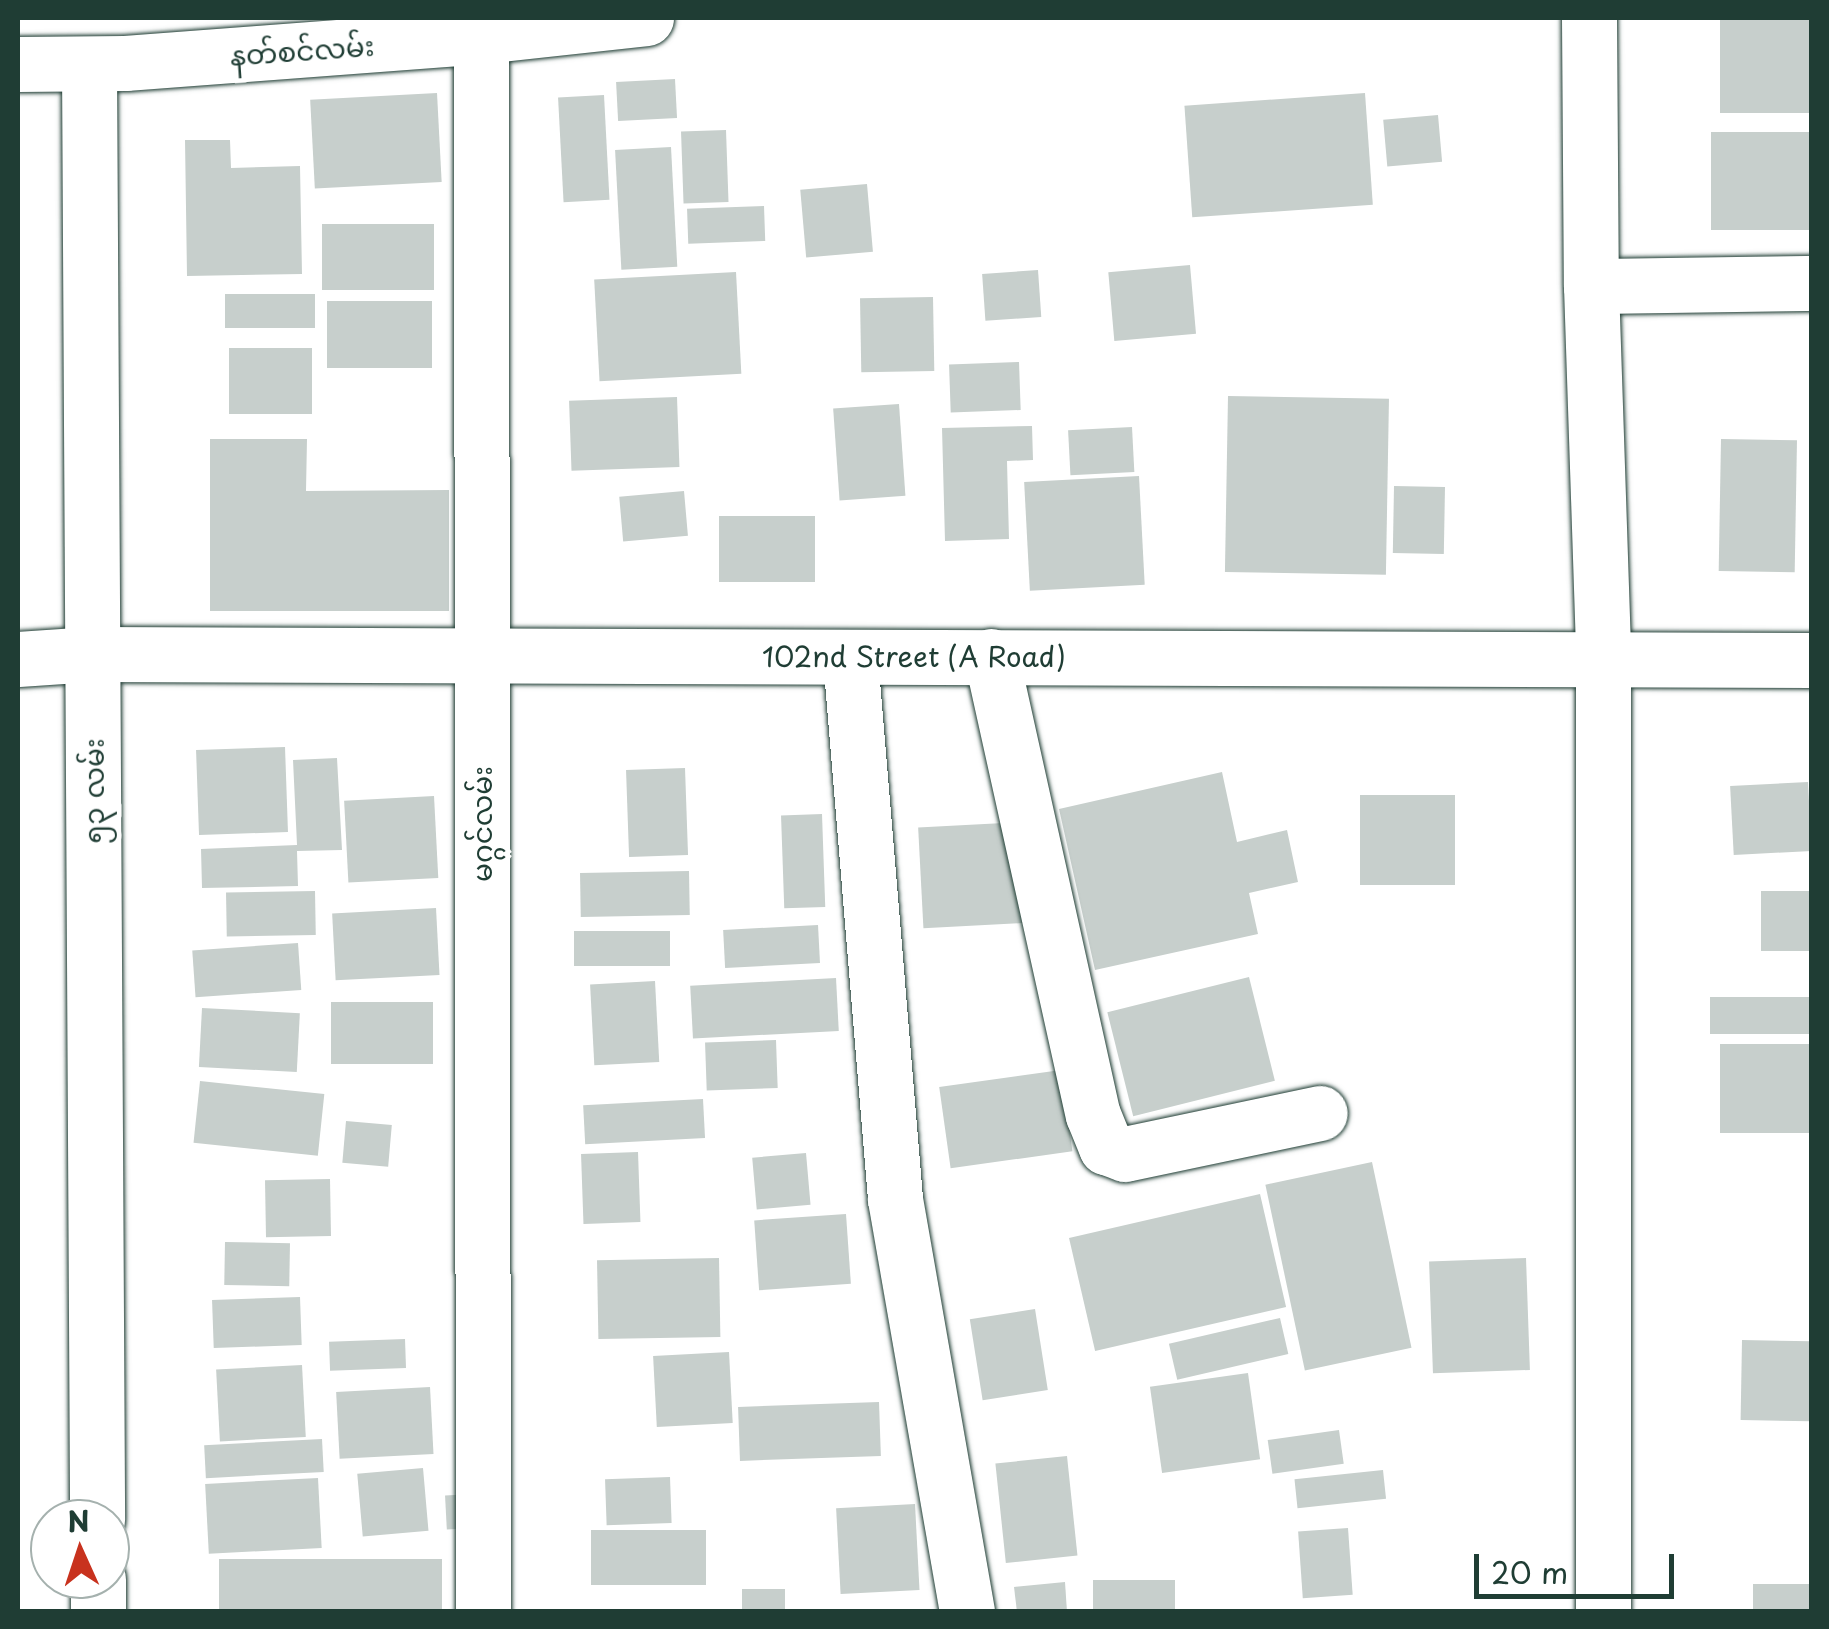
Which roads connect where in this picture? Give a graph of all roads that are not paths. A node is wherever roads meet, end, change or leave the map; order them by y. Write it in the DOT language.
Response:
graph roads {
  1 [pos="646,18"];
  2 [pos="1590,18"];
  3 [pos="480,36"];
  4 [pos="113,48"];
  5 [pos="18,64"];
  6 [pos="1812,283"];
  7 [pos="1591,286"];
  8 [pos="92,654"];
  9 [pos="481,656"];
  10 [pos="991,656"];
  11 [pos="850,657"];
  12 [pos="1602,657"];
  13 [pos="18,658"];
  14 [pos="1812,660"];
  15 [pos="1320,1113"];
  16 [pos="97,1499"];
  17 [pos="483,1612"];
  18 [pos="968,1612"];
  19 [pos="1603,1612"];
  1 -- 3 [label="street, နတ်စင်လမ်း"];
  2 -- 7 [label="street"];
  3 -- 4 [label="street, နတ်စင်လမ်း"];
  3 -- 9 [label="street, မဂ္ဂင်လမ်း"];
  4 -- 5 [label="street, နတ်စင်လမ်း"];
  4 -- 8 [label="street, ၅၃ လမ်း"];
  6 -- 7 [label="street"];
  7 -- 12 [label="street"];
  8 -- 9 [label="street, 102nd Street (A Road)"];
  8 -- 13 [label="street, 102nd Street (A Road)"];
  8 -- 16 [label="street, ၅၃ လမ်း"];
  9 -- 11 [label="street, 102nd Street (A Road)"];
  9 -- 17 [label="street, မဂ္ဂင်လမ်း"];
  10 -- 11 [label="street, 102nd Street (A Road)"];
  10 -- 12 [label="street, 102nd Street (A Road)"];
  10 -- 15 [label="street"];
  11 -- 18 [label="street"];
  12 -- 14 [label="street, 102nd Street (A Road)"];
  12 -- 19 [label="street"];
}
